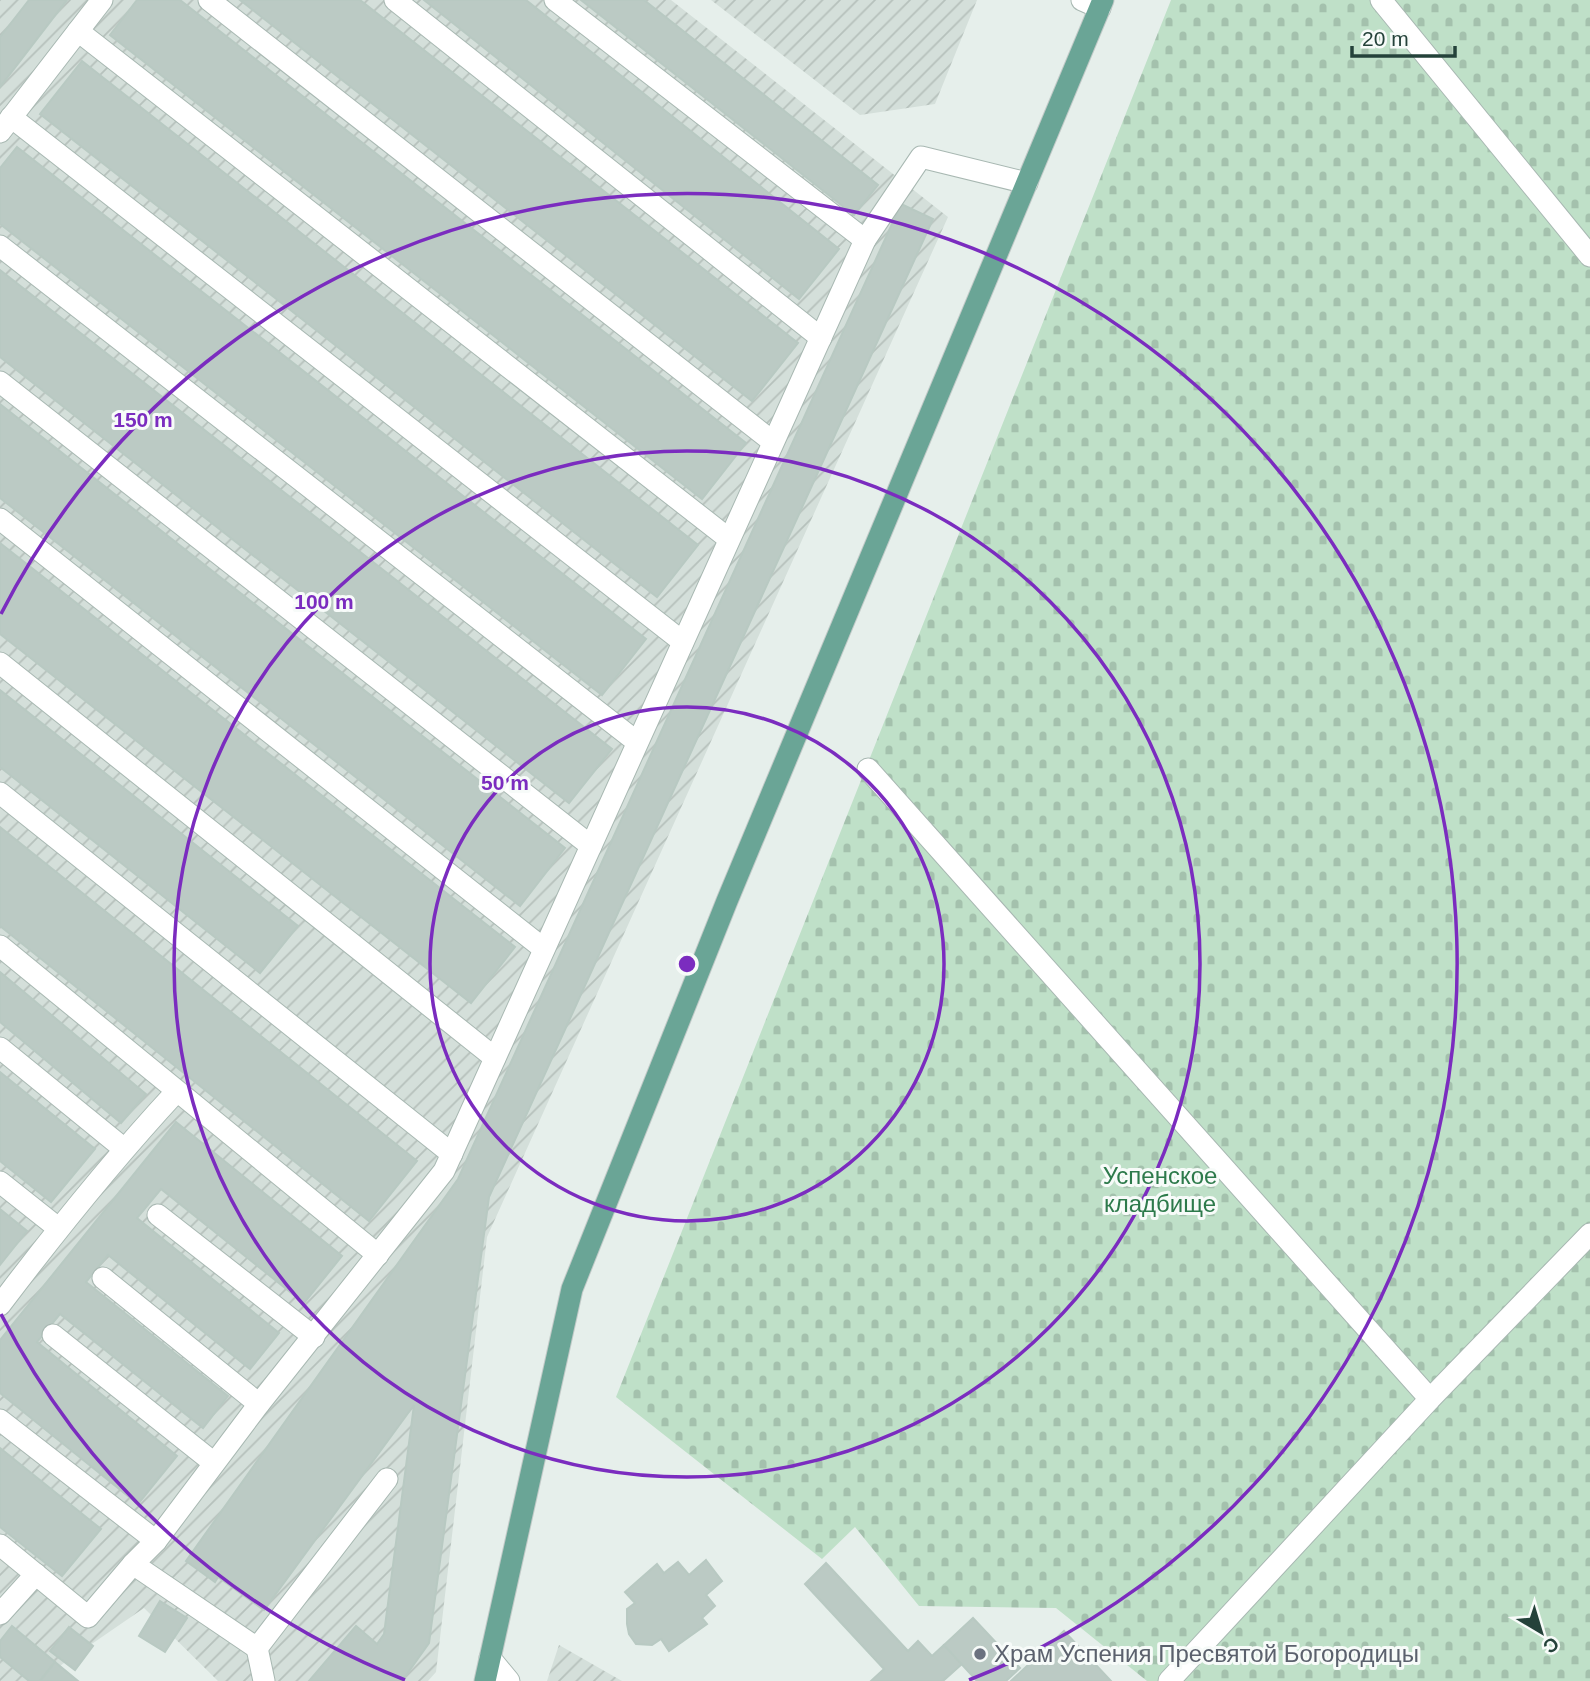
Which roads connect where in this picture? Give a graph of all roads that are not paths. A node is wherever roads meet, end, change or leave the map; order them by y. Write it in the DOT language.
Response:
graph roads {
  1 [pos="102,0"];
  2 [pos="209,0"];
  3 [pos="395,0"];
  4 [pos="555,0"];
  5 [pos="1381,0"];
  6 [pos="1095,3"];
  7 [pos="78,31"];
  8 [pos="6,125"];
  9 [pos="1027,183"];
  10 [pos="865,240"];
  11 [pos="0,246"];
  12 [pos="1590,256"];
  13 [pos="821,338"];
  14 [pos="0,382"];
  15 [pos="773,442"];
  16 [pos="0,519"];
  17 [pos="729,540"];
  18 [pos="683,642"];
  19 [pos="0,663"];
  20 [pos="637,742"];
  21 [pos="869,769"];
  22 [pos="0,793"];
  23 [pos="591,846"];
  24 [pos="0,946"];
  25 [pos="544,949"];
  26 [pos="0,1048"];
  27 [pos="495,1058"];
  28 [pos="176,1092"];
  29 [pos="123,1148"];
  30 [pos="452,1154"];
  31 [pos="0,1182"];
  32 [pos="158,1215"];
  33 [pos="58,1228"];
  34 [pos="1590,1234"];
  35 [pos="378,1255"];
  36 [pos="103,1278"];
  37 [pos="0,1305"];
  38 [pos="53,1335"];
  39 [pos="314,1337"];
  40 [pos="1430,1399"];
  41 [pos="259,1404"];
  42 [pos="0,1420"];
  43 [pos="214,1463"];
  44 [pos="387,1479"];
  45 [pos="156,1541"];
  46 [pos="0,1545"];
  47 [pos="133,1564"];
  48 [pos="36,1574"];
  49 [pos="0,1614"];
  50 [pos="257,1648"];
  51 [pos="490,1658"];
  52 [pos="264,1681"];
  53 [pos="485,1681"];
  54 [pos="509,1681"];
  55 [pos="1169,1681"];
  1 -- 7 [label="lane"];
  2 -- 15 [label="lane"];
  3 -- 13 [label="lane"];
  4 -- 10 [label="lane"];
  5 -- 12 [label="lane"];
  6 -- 9 [label="main road"];
  7 -- 8 [label="lane"];
  7 -- 17 [label="lane"];
  8 -- 18 [label="lane"];
  9 -- 10 [label="lane"];
  9 -- 51 [label="main road"];
  10 -- 13 [label="lane"];
  11 -- 20 [label="lane"];
  13 -- 15 [label="lane"];
  14 -- 23 [label="lane"];
  15 -- 17 [label="lane"];
  16 -- 25 [label="lane"];
  17 -- 18 [label="lane"];
  18 -- 20 [label="lane"];
  19 -- 27 [label="lane"];
  20 -- 23 [label="lane"];
  21 -- 40 [label="lane"];
  22 -- 30 [label="lane"];
  23 -- 25 [label="lane"];
  24 -- 28 [label="lane"];
  25 -- 27 [label="lane"];
  26 -- 29 [label="lane"];
  27 -- 30 [label="lane"];
  28 -- 29 [label="lane"];
  28 -- 35 [label="lane"];
  29 -- 33 [label="lane"];
  30 -- 35 [label="lane"];
  31 -- 33 [label="lane"];
  32 -- 39 [label="lane"];
  33 -- 37 [label="lane"];
  34 -- 40 [label="lane"];
  35 -- 39 [label="lane"];
  36 -- 41 [label="lane"];
  38 -- 43 [label="lane"];
  39 -- 41 [label="lane"];
  40 -- 55 [label="lane"];
  41 -- 43 [label="lane"];
  42 -- 45 [label="lane"];
  43 -- 45 [label="lane"];
  44 -- 50 [label="lane"];
  45 -- 47 [label="lane"];
  46 -- 48 [label="lane"];
  47 -- 48 [label="lane"];
  47 -- 50 [label="lane"];
  48 -- 49 [label="lane"];
  50 -- 52 [label="lane"];
  51 -- 53 [label="main road"];
  51 -- 54 [label="lane"];
}
